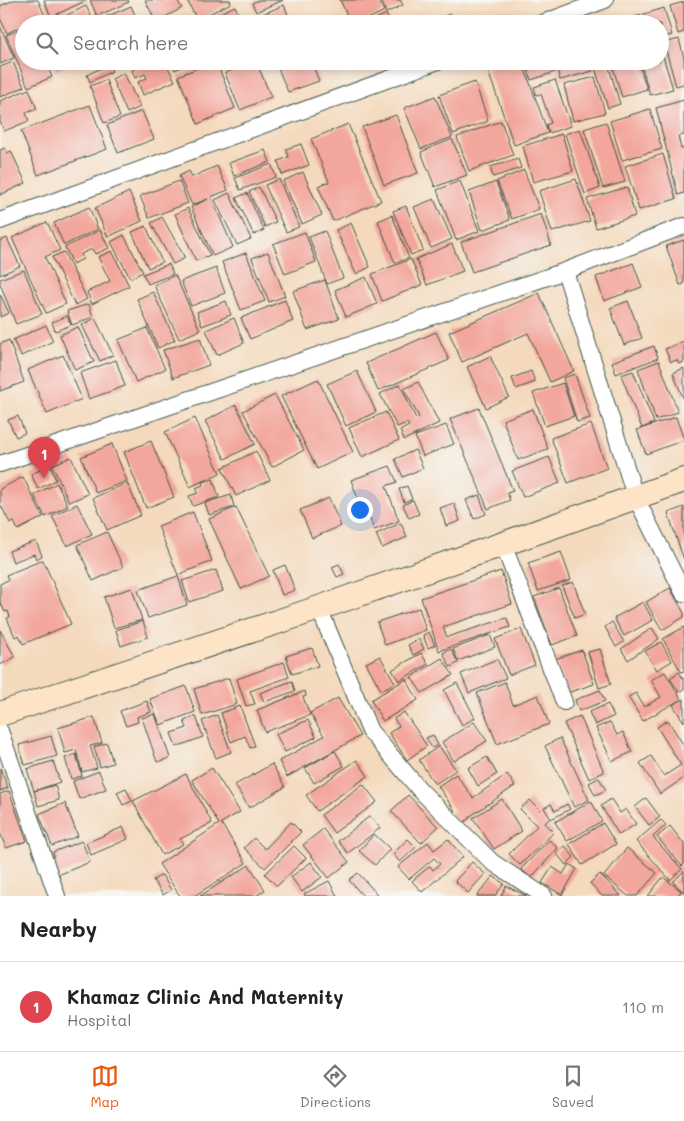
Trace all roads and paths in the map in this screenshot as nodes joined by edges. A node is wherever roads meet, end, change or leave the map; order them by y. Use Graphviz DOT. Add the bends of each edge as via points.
graph roads {
  1 [pos="605,0"];
  2 [pos="564,15"];
  3 [pos="413,70"];
  4 [pos="0,221"];
  5 [pos="684,226"];
  6 [pos="565,271"];
  7 [pos="0,464"];
  8 [pos="684,480"];
  9 [pos="635,496"];
  10 [pos="503,544"];
  11 [pos="684,594"];
  12 [pos="319,608"];
  13 [pos="564,702"];
  14 [pos="0,714"];
  15 [pos="0,731"];
  16 [pos="57,896"];
  17 [pos="544,896"];
  1 -- 2 [label="street"];
  3 -- 4 [label="street"];
  5 -- 6 [label="street"];
  6 -- 7 [label="street"];
  6 -- 9 [label="street"];
  8 -- 9 [label="street"];
  9 -- 10 [label="street"];
  9 -- 11 [label="street"];
  10 -- 12 [label="street"];
  10 -- 13 [label="street"];
  12 -- 14 [label="street"];
  12 -- 17 [label="street" via="370,731 420,790 492,862"];
  15 -- 16 [label="street"];
}
